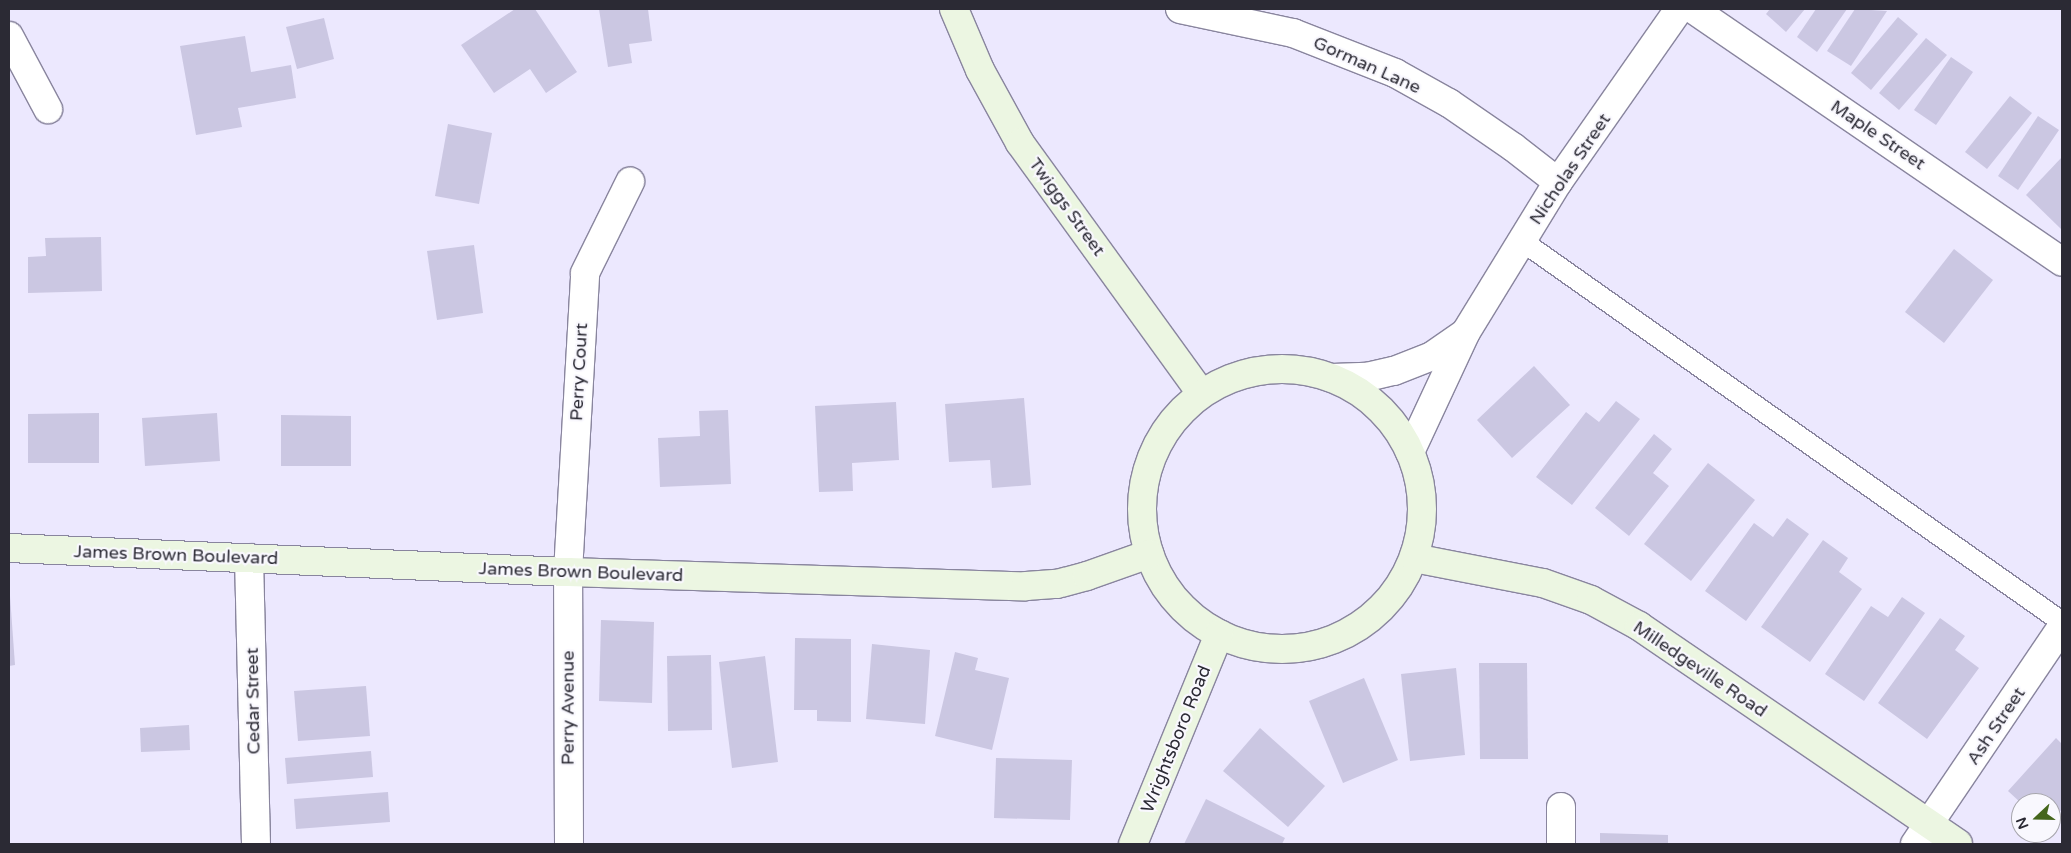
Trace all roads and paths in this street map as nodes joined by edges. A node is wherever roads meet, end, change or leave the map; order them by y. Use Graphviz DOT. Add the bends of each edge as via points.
graph roads {
  1 [pos="954,9"];
  2 [pos="1180,9"];
  3 [pos="1679,9"];
  4 [pos="1693,9"];
  5 [pos="9,36"];
  6 [pos="48,109"];
  7 [pos="630,182"];
  8 [pos="1558,182"];
  9 [pos="1522,241"];
  10 [pos="2062,262"];
  11 [pos="1466,332"];
  12 [pos="1332,378"];
  13 [pos="1201,393"];
  14 [pos="1410,452"];
  15 [pos="9,548"];
  16 [pos="1148,554"];
  17 [pos="249,558"];
  18 [pos="1414,558"];
  19 [pos="568,572"];
  20 [pos="2062,622"];
  21 [pos="2062,627"];
  22 [pos="1219,634"];
  23 [pos="1561,807"];
  24 [pos="1922,834"];
  25 [pos="256,844"];
  26 [pos="569,844"];
  27 [pos="1133,844"];
  28 [pos="1561,844"];
  29 [pos="1958,844"];
  1 -- 13 [label="main road, Twiggs Street" via="980,70 1020,143"];
  2 -- 8 [label="street, Gorman Lane" via="1293,33 1395,73 1457,109"];
  3 -- 8 [label="street, Nicholas Street"];
  4 -- 10 [label="street, Maple Street"];
  5 -- 6 [label="street"];
  7 -- 19 [label="street, Perry Court" via="585,273"];
  8 -- 9 [label="street, Nicholas Street"];
  9 -- 11 [label="street, Nicholas Street"];
  9 -- 20 [label="lane"];
  11 -- 12 [label="street, Nicholas Street" via="1432,356 1394,371 1368,377"];
  11 -- 14 [label="street, Nicholas Street"];
  12 -- 13 [label="main road" via="1288,368 1242,373"];
  12 -- 14 [label="main road" via="1371,402 1391,421"];
  13 -- 16 [label="main road" via="1169,424 1148,465 1141,509"];
  14 -- 18 [label="main road" via="1421,487 1422,523"];
  15 -- 17 [label="main road, James Brown Boulevard"];
  16 -- 19 [label="main road, James Brown Boulevard" via="1079,578 1026,586"];
  16 -- 22 [label="main road" via="1165,586 1188,614"];
  17 -- 19 [label="main road, James Brown Boulevard"];
  17 -- 25 [label="street, Cedar Street"];
  18 -- 22 [label="main road" via="1390,599 1354,630 1311,647 1263,649"];
  18 -- 24 [label="main road, Milledgeville Road" via="1543,583 1592,600 1639,626"];
  19 -- 26 [label="street, Perry Avenue"];
  21 -- 24 [label="street, Ash Street"];
  22 -- 27 [label="main road, Wrightsboro Road"];
  23 -- 28 [label="street"];
  24 -- 29 [label="main road, Milledgeville Road"];
}
